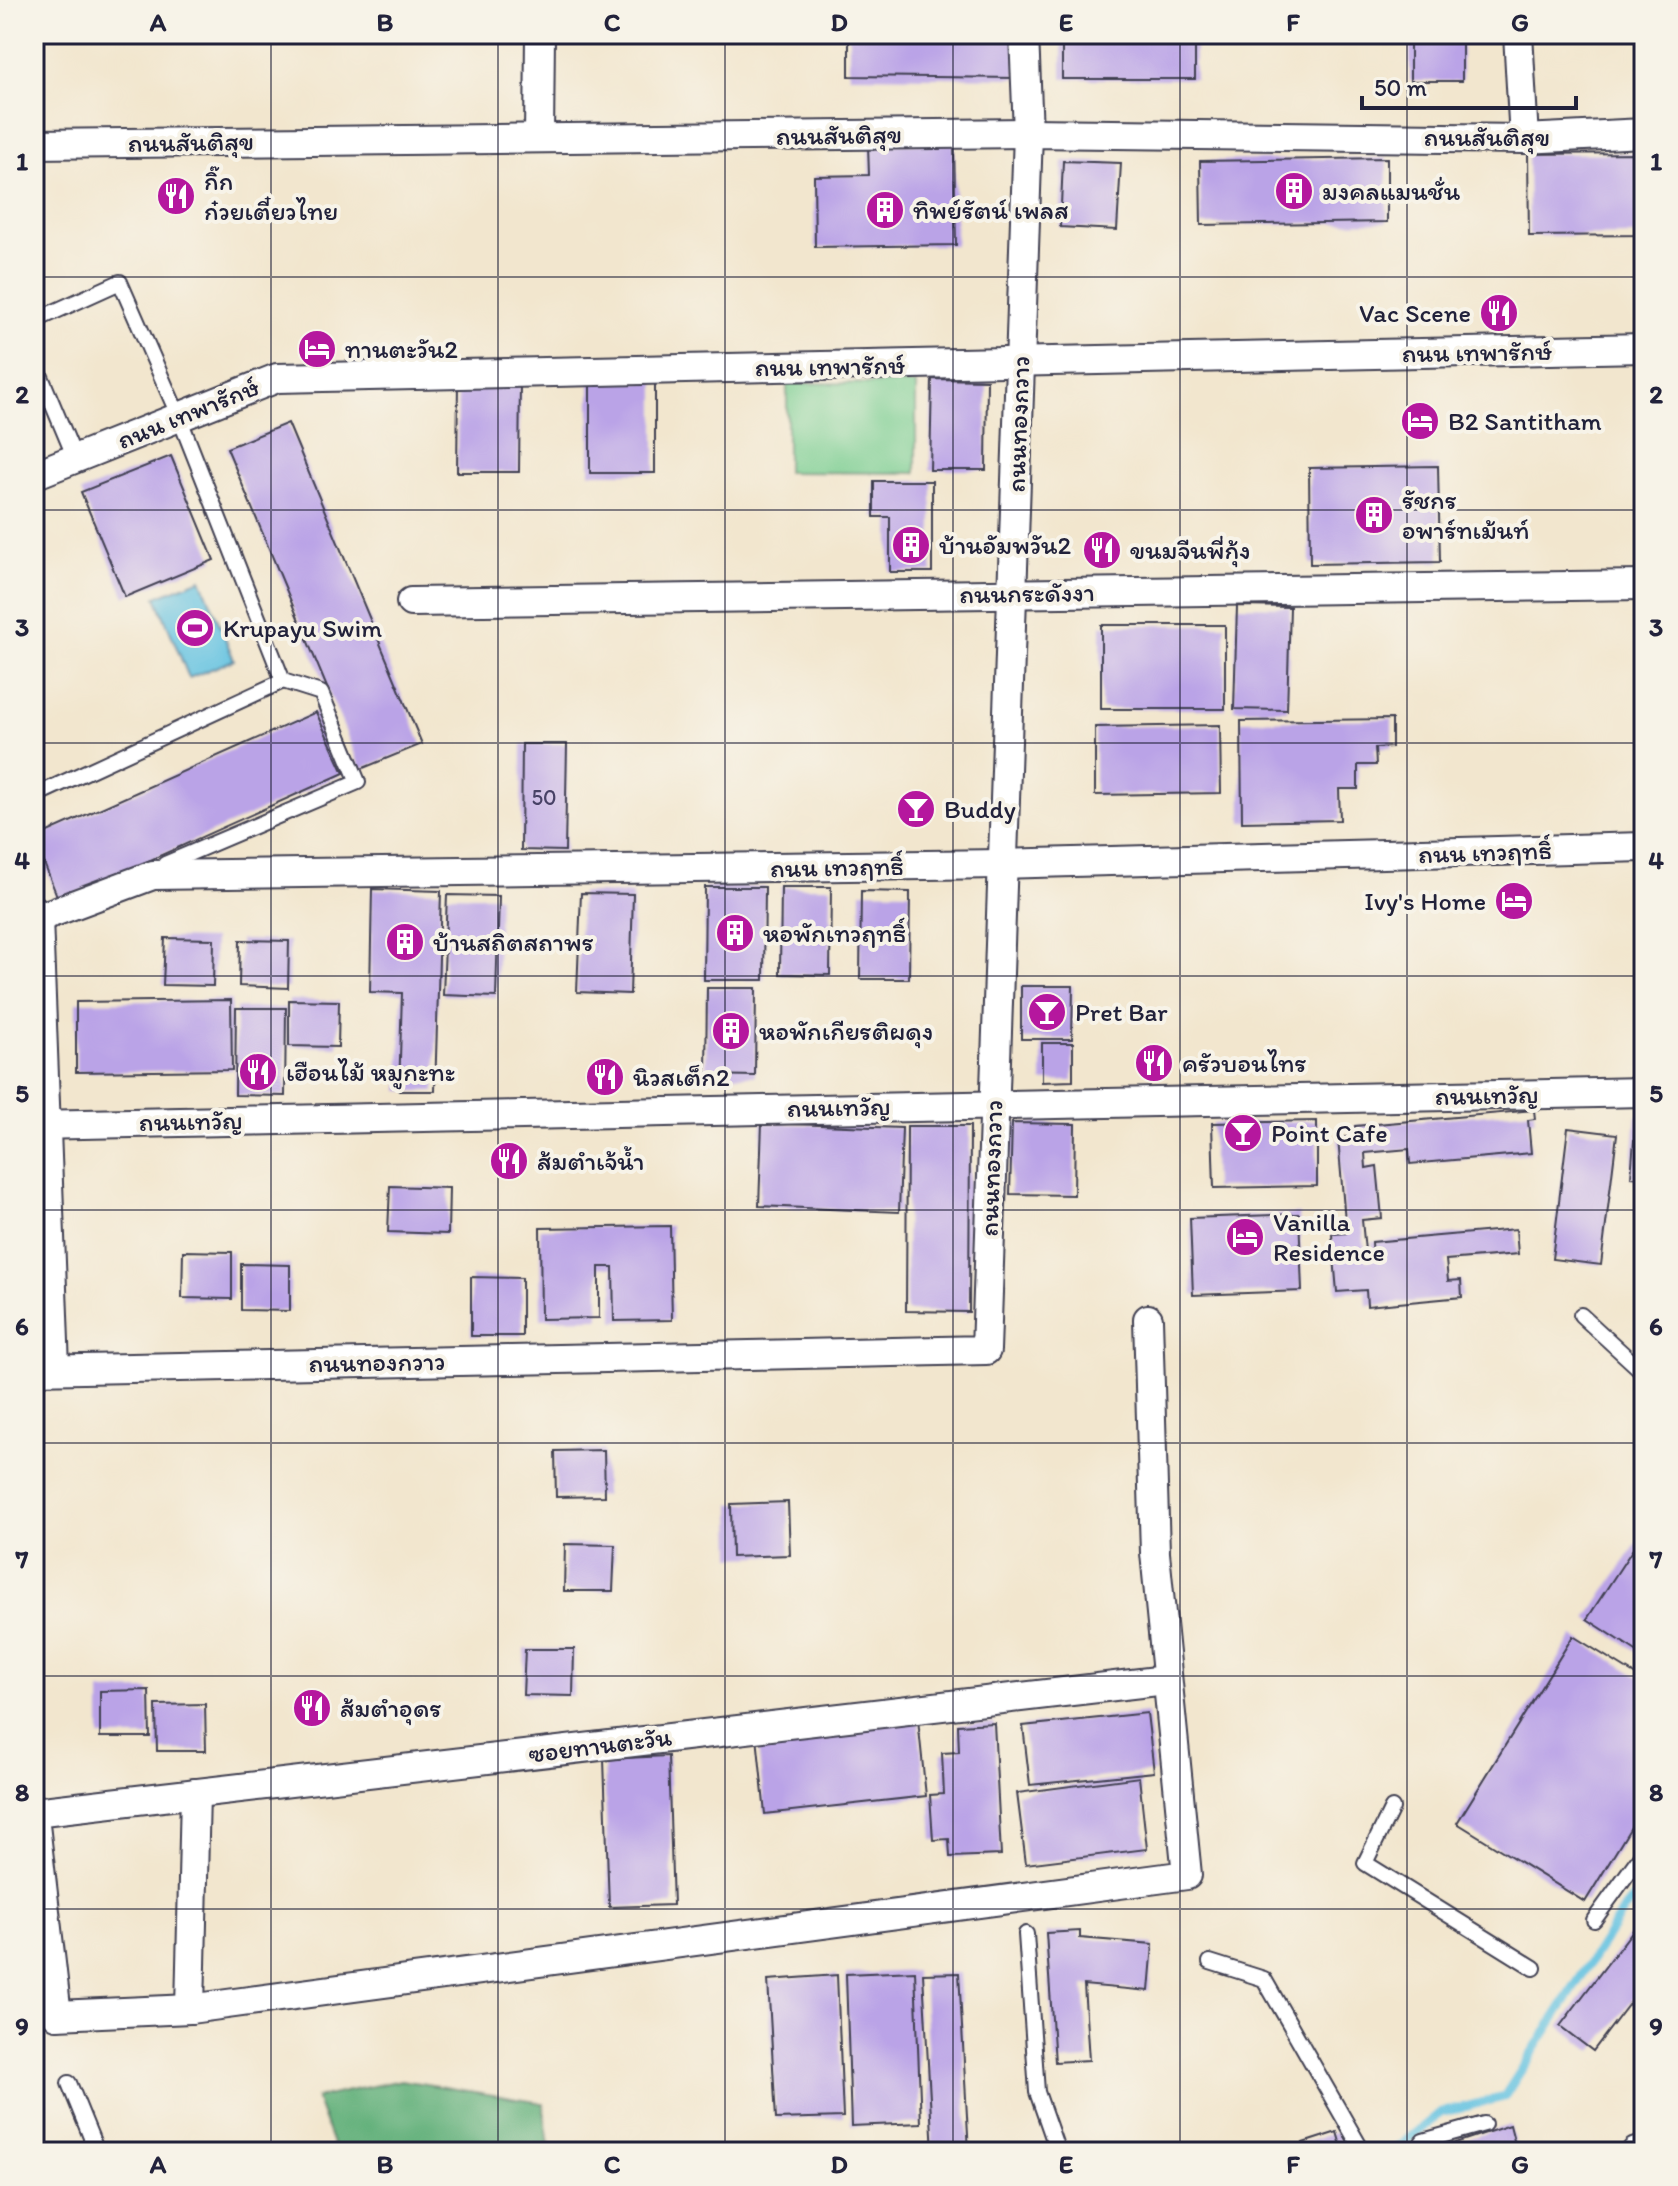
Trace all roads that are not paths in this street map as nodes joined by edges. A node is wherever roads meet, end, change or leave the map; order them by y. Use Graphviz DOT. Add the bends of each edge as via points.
graph roads {
  1 [pos="540,34"];
  2 [pos="1024,34"];
  3 [pos="1518,34"];
  4 [pos="1028,133"];
  5 [pos="1644,133"];
  6 [pos="539,138"];
  7 [pos="1524,139"];
  8 [pos="34,144"];
  9 [pos="34,321"];
  10 [pos="1644,348"];
  11 [pos="34,360"];
  12 [pos="1020,362"];
  13 [pos="179,417"];
  14 [pos="75,458"];
  15 [pos="34,475"];
  16 [pos="1644,585"];
  17 [pos="1012,594"];
  18 [pos="411,602"];
  19 [pos="283,681"];
  20 [pos="34,796"];
  21 [pos="1644,847"];
  22 [pos="165,864"];
  23 [pos="1002,864"];
  24 [pos="36,914"];
  25 [pos="1644,1092"];
  26 [pos="993,1104"];
  27 [pos="40,1125"];
  28 [pos="1581,1315"];
  29 [pos="1148,1319"];
  30 [pos="45,1369"];
  31 [pos="1644,1373"];
  32 [pos="1166,1680"];
  33 [pos="195,1793"];
  34 [pos="1392,1808"];
  35 [pos="34,1814"];
  36 [pos="1644,1851"];
  37 [pos="1594,1920"];
  38 [pos="1026,1934"];
  39 [pos="1210,1962"];
  40 [pos="1534,1968"];
  41 [pos="190,2009"];
  42 [pos="69,2083"];
  43 [pos="1484,2124"];
  44 [pos="1644,2150"];
  45 [pos="97,2152"];
  46 [pos="1058,2152"];
  47 [pos="1363,2152"];
  48 [pos="1416,2152"];
  49 [pos="1636,2152"];
  1 -- 6 [label="street"];
  2 -- 4 [label="street, ถนนทองกวาว"];
  3 -- 7 [label="street"];
  4 -- 6 [label="street, ถนนสันติสุข"];
  4 -- 7 [label="street, ถนนสันติสุข"];
  4 -- 12 [label="street, ถนนทองกวาว"];
  5 -- 7 [label="street, ถนนสันติสุข"];
  6 -- 8 [label="street, ถนนสันติสุข"];
  9 -- 13 [label="lane" via="120,282"];
  10 -- 12 [label="street, ถนน เทพารักษ์"];
  11 -- 14 [label="lane"];
  12 -- 13 [label="street, ถนน เทพารักษ์" via="277,378"];
  12 -- 17 [label="street, ถนนทองกวาว"];
  13 -- 14 [label="street, ถนน เทพารักษ์"];
  13 -- 19 [label="lane"];
  14 -- 15 [label="street, ถนน เทพารักษ์"];
  16 -- 17 [label="street, ถนนกระดังงา"];
  17 -- 18 [label="street, ถนนกระดังงา"];
  17 -- 23 [label="street, ถนนทองกวาว"];
  19 -- 20 [label="lane"];
  19 -- 22 [label="lane" via="321,693 358,782"];
  21 -- 23 [label="street, ถนน เทวฤทธิ์"];
  23 -- 24 [label="street, ถนน เทวฤทธิ์" via="153,875"];
  23 -- 26 [label="street, ถนนทองกวาว"];
  24 -- 27 [label="street"];
  25 -- 26 [label="street, ถนนเทวัญ"];
  26 -- 27 [label="street, ถนนเทวัญ"];
  26 -- 30 [label="street, ถนนทองกวาว" via="986,1350"];
  27 -- 30 [label="street"];
  28 -- 31 [label="lane"];
  29 -- 32 [label="street" via="1155,1553"];
  32 -- 33 [label="street, ซอยทานตะวัน"];
  32 -- 41 [label="street" via="1187,1875"];
  33 -- 35 [label="street, ซอยทานตะวัน"];
  33 -- 41 [label="street"];
  34 -- 40 [label="lane" via="1365,1863"];
  35 -- 41 [label="street" via="57,2015"];
  36 -- 37 [label="lane"];
  38 -- 46 [label="lane" via="1037,2092"];
  39 -- 47 [label="lane" via="1264,1979"];
  42 -- 45 [label="lane"];
  43 -- 48 [label="lane" via="1423,2141"];
  44 -- 49 [label="street"];
}
